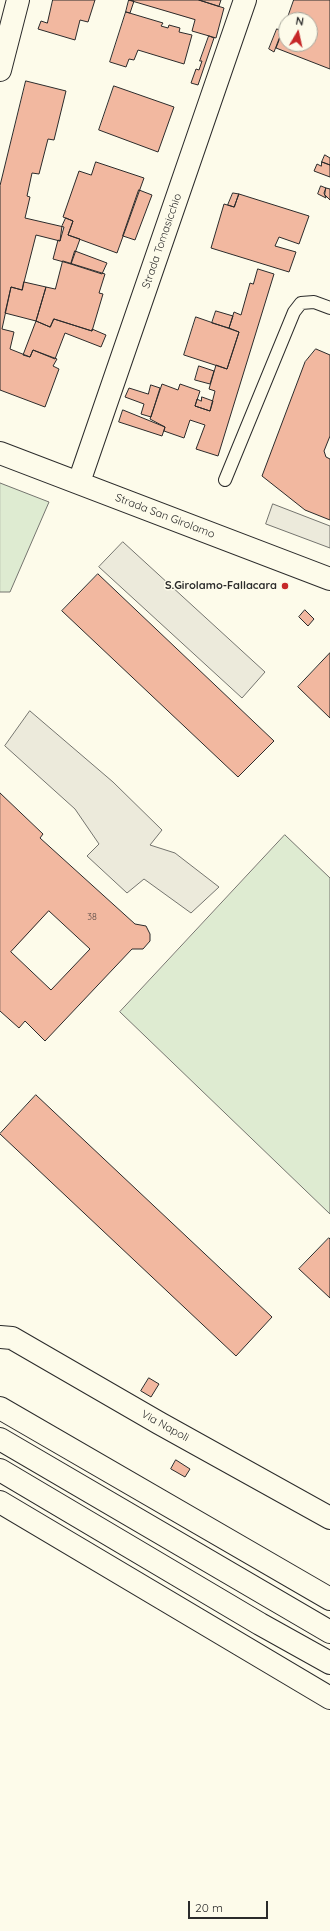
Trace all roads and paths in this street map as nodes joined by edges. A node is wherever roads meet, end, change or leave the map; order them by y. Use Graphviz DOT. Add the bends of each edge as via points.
graph roads {
  1 [pos="18,0"];
  2 [pos="245,0"];
  3 [pos="0,70"];
  4 [pos="330,308"];
  5 [pos="0,453"];
  6 [pos="225,480"];
  7 [pos="79,482"];
  8 [pos="330,579"];
  9 [pos="0,1337"];
  10 [pos="0,1408"];
  11 [pos="0,1439"];
  12 [pos="0,1470"];
  13 [pos="0,1502"];
  14 [pos="330,1518"];
  15 [pos="330,1599"];
  16 [pos="330,1632"];
  17 [pos="330,1664"];
  18 [pos="330,1698"];
  1 -- 3 [label="main road"];
  2 -- 7 [label="main road, Strada Tomasicchio"];
  4 -- 6 [label="lane" via="314,302 301,303 294,312"];
  5 -- 7 [label="main road, Strada San Girolamo"];
  7 -- 8 [label="main road, Strada San Girolamo"];
  9 -- 14 [label="main road, Via Napoli" via="12,1338"];
  10 -- 15 [label="main road"];
  11 -- 16 [label="main road"];
  12 -- 17 [label="main road"];
  13 -- 18 [label="main road"];
}
